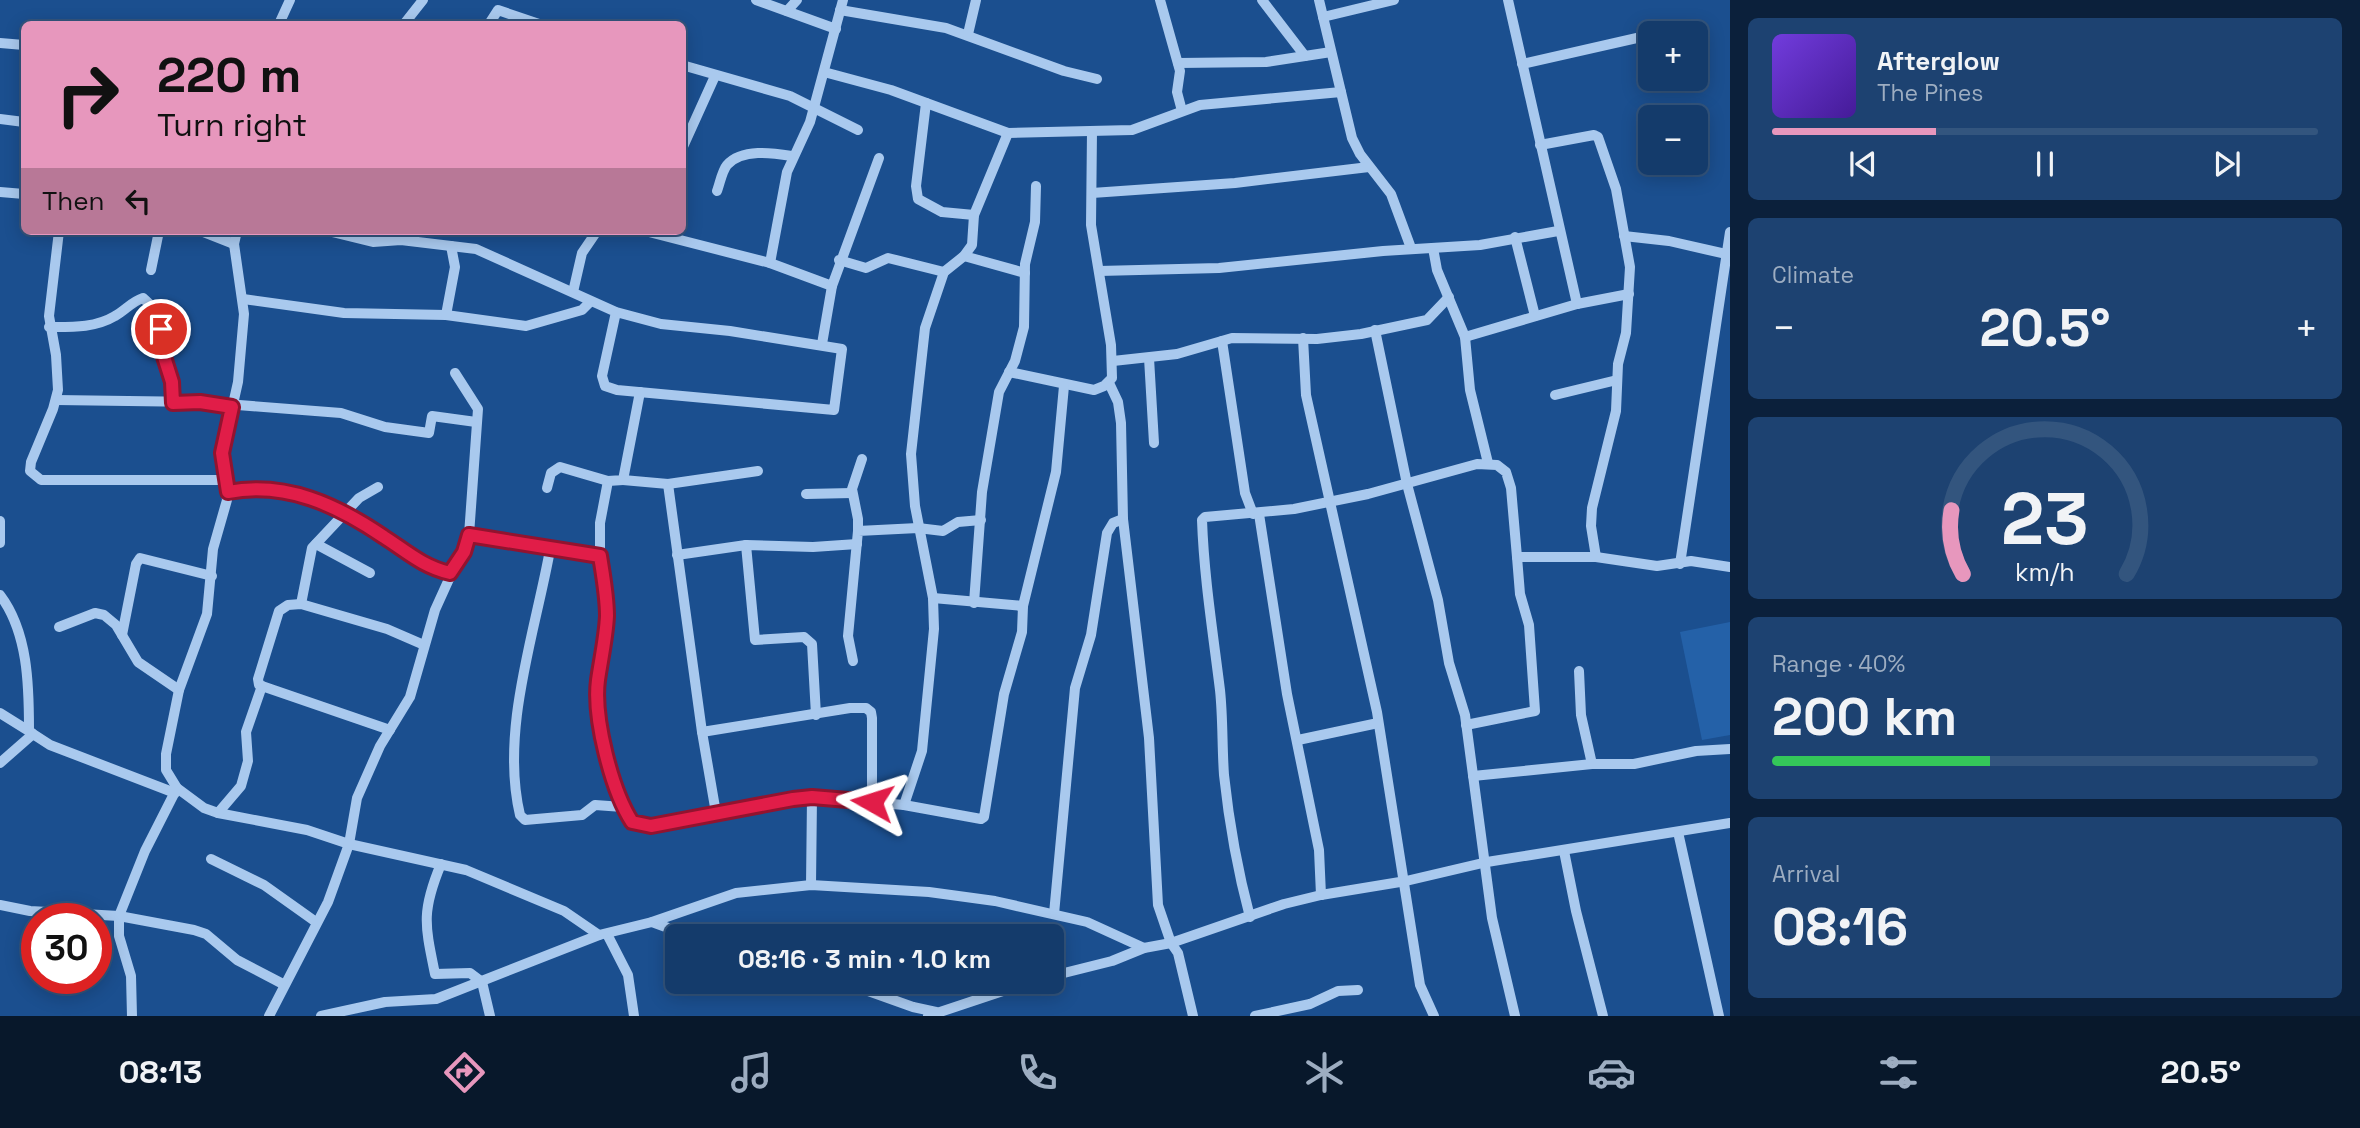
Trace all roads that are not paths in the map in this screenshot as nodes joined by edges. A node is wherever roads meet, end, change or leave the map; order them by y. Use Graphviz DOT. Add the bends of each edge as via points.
graph roads {
  1 [pos="290,0"];
  2 [pos="423,0"];
  3 [pos="756,0"];
  4 [pos="797,0"];
  5 [pos="976,0"];
  6 [pos="1160,0"];
  7 [pos="1262,0"];
  8 [pos="1319,0"];
  9 [pos="1394,0"];
  10 [pos="1508,0"];
  11 [pos="1381,1"];
  12 [pos="841,5"];
  13 [pos="787,11"];
  14 [pos="1323,17"];
  15 [pos="280,21"];
  16 [pos="406,21"];
  17 [pos="491,21"];
  18 [pos="530,21"];
  19 [pos="836,29"];
  20 [pos="968,34"];
  21 [pos="1638,38"];
  22 [pos="0,43"];
  23 [pos="21,45"];
  24 [pos="1331,52"];
  25 [pos="1305,56"];
  26 [pos="1178,63"];
  27 [pos="1522,64"];
  28 [pos="686,66"];
  29 [pos="824,72"];
  30 [pos="715,76"];
  31 [pos="1097,79"];
  32 [pos="1341,92"];
  33 [pos="926,103"];
  34 [pos="815,106"];
  35 [pos="1182,111"];
  36 [pos="0,119"];
  37 [pos="21,122"];
  38 [pos="858,130"];
  39 [pos="1092,131"];
  40 [pos="1008,133"];
  41 [pos="686,141"];
  42 [pos="1540,145"];
  43 [pos="792,156"];
  44 [pos="878,158"];
  45 [pos="1369,166"];
  46 [pos="1036,186"];
  47 [pos="717,191"];
  48 [pos="0,192"];
  49 [pos="1092,193"];
  50 [pos="21,194"];
  51 [pos="974,215"];
  52 [pos="1558,231"];
  53 [pos="1730,232"];
  54 [pos="59,235"];
  55 [pos="158,235"];
  56 [pos="211,235"];
  57 [pos="236,235"];
  58 [pos="594,235"];
  59 [pos="661,235"];
  60 [pos="1624,236"];
  61 [pos="374,237"];
  62 [pos="1515,237"];
  63 [pos="234,244"];
  64 [pos="451,246"];
  65 [pos="1411,248"];
  66 [pos="1433,248"];
  67 [pos="1729,255"];
  68 [pos="964,256"];
  69 [pos="839,260"];
  70 [pos="770,263"];
  71 [pos="151,270"];
  72 [pos="1098,271"];
  73 [pos="944,272"];
  74 [pos="1026,273"];
  75 [pos="832,286"];
  76 [pos="573,292"];
  77 [pos="1629,294"];
  78 [pos="1449,297"];
  79 [pos="243,299"];
  80 [pos="590,302"];
  81 [pos="1577,304"];
  82 [pos="616,312"];
  83 [pos="446,315"];
  84 [pos="1535,316"];
  85 [pos="49,327"];
  86 [pos="1375,330"];
  87 [pos="1465,337"];
  88 [pos="1303,338"];
  89 [pos="1222,341"];
  90 [pos="821,344"];
  91 [pos="1149,358"];
  92 [pos="1113,360"];
  93 [pos="1009,372"];
  94 [pos="455,373"];
  95 [pos="1617,380"];
  96 [pos="1109,383"];
  97 [pos="1064,386"];
  98 [pos="640,392"];
  99 [pos="1555,395"];
  100 [pos="56,400"];
  101 [pos="173,403"];
  102 [pos="232,407"];
  103 [pos="476,422"];
  104 [pos="1154,443"];
  105 [pos="862,458"];
  106 [pos="1488,463"];
  107 [pos="758,471"];
  108 [pos="226,480"];
  109 [pos="623,480"];
  110 [pos="608,481"];
  111 [pos="668,484"];
  112 [pos="1407,484"];
  113 [pos="378,487"];
  114 [pos="547,488"];
  115 [pos="228,492"];
  116 [pos="852,493"];
  117 [pos="806,494"];
  118 [pos="1330,500"];
  119 [pos="346,514"];
  120 [pos="1256,514"];
  121 [pos="1123,519"];
  122 [pos="981,520"];
  123 [pos="0,521"];
  124 [pos="918,528"];
  125 [pos="858,531"];
  126 [pos="469,535"];
  127 [pos="0,543"];
  128 [pos="316,544"];
  129 [pos="856,544"];
  130 [pos="746,545"];
  131 [pos="550,550"];
  132 [pos="677,555"];
  133 [pos="600,556"];
  134 [pos="1517,557"];
  135 [pos="1596,557"];
  136 [pos="1680,564"];
  137 [pos="1730,567"];
  138 [pos="370,573"];
  139 [pos="450,573"];
  140 [pos="212,576"];
  141 [pos="0,595"];
  142 [pos="933,598"];
  143 [pos="974,603"];
  144 [pos="301,604"];
  145 [pos="1023,606"];
  146 [pos="59,627"];
  147 [pos="122,635"];
  148 [pos="424,645"];
  149 [pos="853,661"];
  150 [pos="1579,671"];
  151 [pos="262,686"];
  152 [pos="179,690"];
  153 [pos="0,713"];
  154 [pos="816,715"];
  155 [pos="1378,723"];
  156 [pos="1466,725"];
  157 [pos="390,730"];
  158 [pos="31,732"];
  159 [pos="702,732"];
  160 [pos="1298,740"];
  161 [pos="1730,749"];
  162 [pos="0,763"];
  163 [pos="1592,765"];
  164 [pos="1474,776"];
  165 [pos="176,790"];
  166 [pos="812,797"];
  167 [pos="872,802"];
  168 [pos="904,805"];
  169 [pos="623,807"];
  170 [pos="218,813"];
  171 [pos="716,813"];
  172 [pos="1730,822"];
  173 [pos="1678,832"];
  174 [pos="349,844"];
  175 [pos="1564,851"];
  176 [pos="211,859"];
  177 [pos="1487,862"];
  178 [pos="441,864"];
  179 [pos="1406,881"];
  180 [pos="811,885"];
  181 [pos="1321,895"];
  182 [pos="0,905"];
  183 [pos="1054,914"];
  184 [pos="119,916"];
  185 [pos="1251,917"];
  186 [pos="316,922"];
  187 [pos="652,922"];
  188 [pos="665,927"];
  189 [pos="603,934"];
  190 [pos="1171,943"];
  191 [pos="1144,948"];
  192 [pos="1064,973"];
  193 [pos="482,982"];
  194 [pos="283,984"];
  195 [pos="1358,990"];
  196 [pos="877,994"];
  197 [pos="994,994"];
  198 [pos="933,1014"];
  199 [pos="132,1016"];
  200 [pos="269,1016"];
  201 [pos="321,1016"];
  202 [pos="489,1016"];
  203 [pos="634,1016"];
  204 [pos="1193,1016"];
  205 [pos="1255,1016"];
  206 [pos="1434,1016"];
  207 [pos="1515,1016"];
  208 [pos="1603,1016"];
  209 [pos="1719,1016"];
  1 -- 15 [label="street"];
  2 -- 16 [label="street"];
  3 -- 13 [label="street"];
  4 -- 13 [label="street"];
  5 -- 20 [label="street"];
  6 -- 26 [label="street"];
  7 -- 25 [label="street"];
  8 -- 14 [label="street"];
  9 -- 11 [label="street"];
  10 -- 27 [label="street"];
  11 -- 14 [label="street"];
  12 -- 19 [label="street"];
  12 -- 20 [label="street"];
  13 -- 19 [label="street"];
  14 -- 24 [label="street"];
  17 -- 18 [label="street" via="498,10"];
  19 -- 29 [label="street"];
  20 -- 31 [label="street"];
  21 -- 27 [label="street"];
  22 -- 23 [label="street"];
  24 -- 25 [label="street"];
  24 -- 32 [label="street"];
  25 -- 26 [label="street" via="1266,62"];
  26 -- 35 [label="street"];
  27 -- 42 [label="street"];
  28 -- 30 [label="street"];
  29 -- 33 [label="street"];
  29 -- 34 [label="street"];
  30 -- 34 [label="street"];
  30 -- 41 [label="street"];
  32 -- 35 [label="street" via="1224,101"];
  32 -- 45 [label="street" via="1352,138"];
  33 -- 40 [label="street"];
  33 -- 51 [label="street" via="918,199 942,212"];
  34 -- 38 [label="street"];
  34 -- 43 [label="street"];
  35 -- 39 [label="street" via="1132,130"];
  36 -- 37 [label="street"];
  39 -- 40 [label="street"];
  39 -- 49 [label="street"];
  40 -- 51 [label="street"];
  42 -- 52 [label="street"];
  42 -- 60 [label="street" via="1598,137 1616,189"];
  43 -- 47 [label="street" via="752,153 737,158 727,165"];
  43 -- 70 [label="street"];
  44 -- 69 [label="street"];
  45 -- 49 [label="street" via="1236,183"];
  45 -- 65 [label="street" via="1391,194"];
  46 -- 74 [label="street" via="1037,211"];
  48 -- 50 [label="street"];
  49 -- 72 [label="street"];
  51 -- 68 [label="street" via="972,244"];
  52 -- 62 [label="street"];
  52 -- 81 [label="street"];
  53 -- 67 [label="street"];
  54 -- 85 [label="street"];
  55 -- 71 [label="street"];
  56 -- 63 [label="street"];
  57 -- 63 [label="street"];
  58 -- 76 [label="street" via="582,253"];
  59 -- 70 [label="street"];
  60 -- 67 [label="street"];
  60 -- 77 [label="street"];
  61 -- 64 [label="street"];
  62 -- 66 [label="street"];
  62 -- 84 [label="street"];
  63 -- 79 [label="street"];
  64 -- 76 [label="street" via="502,258"];
  64 -- 83 [label="street" via="455,267"];
  65 -- 66 [label="street"];
  65 -- 72 [label="street" via="1219,268"];
  66 -- 78 [label="street"];
  67 -- 136 [label="street"];
  68 -- 73 [label="street"];
  68 -- 74 [label="street"];
  69 -- 73 [label="street" via="866,268 888,258"];
  69 -- 75 [label="street"];
  70 -- 75 [label="street"];
  72 -- 92 [label="street"];
  73 -- 124 [label="street" via="925,328 911,454"];
  74 -- 93 [label="street" via="1024,327"];
  75 -- 90 [label="street"];
  76 -- 80 [label="street"];
  77 -- 81 [label="street"];
  77 -- 95 [label="street"];
  78 -- 86 [label="street" via="1427,320"];
  78 -- 87 [label="street"];
  79 -- 83 [label="street" via="344,313"];
  79 -- 102 [label="street" via="242,350"];
  80 -- 82 [label="street"];
  80 -- 83 [label="street" via="582,310 532,326"];
  81 -- 84 [label="street"];
  82 -- 90 [label="street" via="661,324"];
  82 -- 98 [label="street" via="603,381 617,390"];
  84 -- 87 [label="street"];
  85 -- 100 [label="street" via="56,355"];
  85 -- 101 [label="street" via="101,322 144,298 159,313 159,341 172,382"];
  86 -- 88 [label="street"];
  86 -- 112 [label="street"];
  87 -- 106 [label="street" via="1470,390"];
  88 -- 89 [label="street"];
  88 -- 118 [label="street" via="1306,395"];
  89 -- 91 [label="street"];
  89 -- 120 [label="street" via="1245,493"];
  90 -- 98 [label="street" via="843,353 832,411"];
  91 -- 92 [label="street"];
  91 -- 104 [label="street"];
  92 -- 96 [label="street"];
  93 -- 97 [label="street"];
  93 -- 122 [label="street" via="999,392"];
  94 -- 103 [label="street" via="478,408"];
  95 -- 99 [label="street"];
  95 -- 135 [label="street" via="1614,422 1592,508"];
  96 -- 97 [label="street" via="1094,390"];
  96 -- 121 [label="street" via="1121,423"];
  97 -- 145 [label="street" via="1056,472"];
  98 -- 109 [label="street"];
  100 -- 101 [label="street"];
  100 -- 108 [label="street" via="31,462 30,471 38,478"];
  101 -- 102 [label="street"];
  102 -- 103 [label="street" via="341,413 385,427 429,433 432,416"];
  102 -- 108 [label="street" via="222,453"];
  103 -- 126 [label="street"];
  105 -- 116 [label="street"];
  106 -- 112 [label="street" via="1447,470"];
  106 -- 134 [label="street" via="1506,472"];
  107 -- 111 [label="street"];
  108 -- 115 [label="street"];
  109 -- 110 [label="street"];
  109 -- 111 [label="street"];
  110 -- 114 [label="street" via="560,467 551,473"];
  110 -- 133 [label="street" via="600,523"];
  111 -- 132 [label="street"];
  112 -- 118 [label="street"];
  112 -- 156 [label="street"];
  113 -- 119 [label="street" via="359,498"];
  115 -- 119 [label="street" via="294,493"];
  115 -- 140 [label="street" via="213,549"];
  116 -- 117 [label="street"];
  116 -- 125 [label="street"];
  118 -- 120 [label="street"];
  118 -- 155 [label="street"];
  119 -- 128 [label="street"];
  119 -- 139 [label="street" via="417,560"];
  120 -- 160 [label="street"];
  120 -- 185 [label="street" via="1202,520 1224,776 1240,880"];
  121 -- 183 [label="street" via="1113,523 1108,533 1091,635 1075,688"];
  121 -- 190 [label="street" via="1149,738 1158,905"];
  122 -- 124 [label="street" via="958,522 943,531"];
  122 -- 143 [label="street"];
  123 -- 127 [label="street"];
  124 -- 125 [label="street"];
  124 -- 142 [label="street"];
  125 -- 129 [label="street"];
  126 -- 131 [label="street"];
  126 -- 139 [label="street"];
  128 -- 138 [label="street"];
  128 -- 144 [label="street" via="310,552"];
  129 -- 130 [label="street"];
  129 -- 149 [label="street" via="848,636"];
  130 -- 132 [label="street"];
  130 -- 154 [label="street" via="755,640 808,639"];
  131 -- 133 [label="street"];
  131 -- 169 [label="street" via="520,696 513,768 520,815 525,820 582,815 595,805"];
  132 -- 159 [label="street"];
  133 -- 169 [label="street" via="607,613 598,705"];
  134 -- 135 [label="street"];
  134 -- 156 [label="street" via="1529,625 1535,711"];
  135 -- 136 [label="street" via="1657,566"];
  136 -- 137 [label="street" via="1691,561"];
  139 -- 148 [label="street"];
  140 -- 147 [label="street" via="140,558"];
  140 -- 152 [label="street" via="207,614"];
  141 -- 158 [label="street" via="13,613 26,665"];
  142 -- 143 [label="street"];
  142 -- 168 [label="street" via="933,657 922,751"];
  143 -- 145 [label="street"];
  144 -- 148 [label="street"];
  144 -- 151 [label="street" via="279,611 258,679"];
  145 -- 168 [label="street" via="1022,632 1004,694 984,817"];
  146 -- 147 [label="street" via="99,613 110,618"];
  147 -- 152 [label="street" via="138,663"];
  148 -- 157 [label="street" via="410,697"];
  150 -- 163 [label="street" via="1581,715"];
  151 -- 157 [label="street"];
  151 -- 170 [label="street" via="246,732 248,761 241,786"];
  152 -- 165 [label="street" via="165,762"];
  153 -- 158 [label="street"];
  154 -- 159 [label="street"];
  154 -- 167 [label="street" via="849,708 871,712"];
  155 -- 160 [label="street"];
  155 -- 179 [label="street"];
  156 -- 164 [label="street"];
  157 -- 174 [label="street" via="357,798"];
  158 -- 162 [label="street"];
  158 -- 165 [label="street" via="50,745"];
  159 -- 171 [label="street"];
  160 -- 181 [label="street" via="1319,850"];
  161 -- 163 [label="street" via="1634,764"];
  163 -- 164 [label="street"];
  164 -- 177 [label="street"];
  165 -- 170 [label="street"];
  165 -- 184 [label="street"];
  166 -- 167 [label="street"];
  166 -- 171 [label="street"];
  166 -- 180 [label="street"];
  167 -- 168 [label="street"];
  169 -- 171 [label="street" via="632,822 651,826"];
  170 -- 174 [label="street" via="307,830"];
  172 -- 173 [label="street"];
  173 -- 175 [label="street"];
  173 -- 209 [label="street"];
  174 -- 178 [label="street"];
  174 -- 186 [label="street"];
  175 -- 177 [label="street"];
  175 -- 208 [label="street"];
  176 -- 186 [label="street" via="264,885"];
  177 -- 179 [label="street"];
  177 -- 207 [label="street" via="1492,918"];
  178 -- 189 [label="street" via="564,911"];
  178 -- 193 [label="street" via="425,916 435,974 470,973"];
  179 -- 181 [label="street"];
  179 -- 206 [label="street" via="1420,985"];
  180 -- 183 [label="street" via="929,892"];
  180 -- 187 [label="street" via="736,894"];
  181 -- 185 [label="street"];
  182 -- 184 [label="street"];
  183 -- 191 [label="street" via="1087,922"];
  184 -- 194 [label="street" via="206,934 237,960"];
  184 -- 199 [label="street" via="119,936 131,976"];
  185 -- 190 [label="street"];
  186 -- 194 [label="street"];
  187 -- 188 [label="street"];
  187 -- 189 [label="street"];
  189 -- 193 [label="street"];
  189 -- 203 [label="street" via="628,975"];
  190 -- 191 [label="street"];
  190 -- 204 [label="street" via="1181,964"];
  191 -- 192 [label="street"];
  193 -- 201 [label="street" via="436,999 385,1002"];
  193 -- 202 [label="street"];
  194 -- 200 [label="street"];
  195 -- 205 [label="street" via="1338,991 1310,1004"];
  196 -- 198 [label="street"];
  197 -- 198 [label="street"];
}
